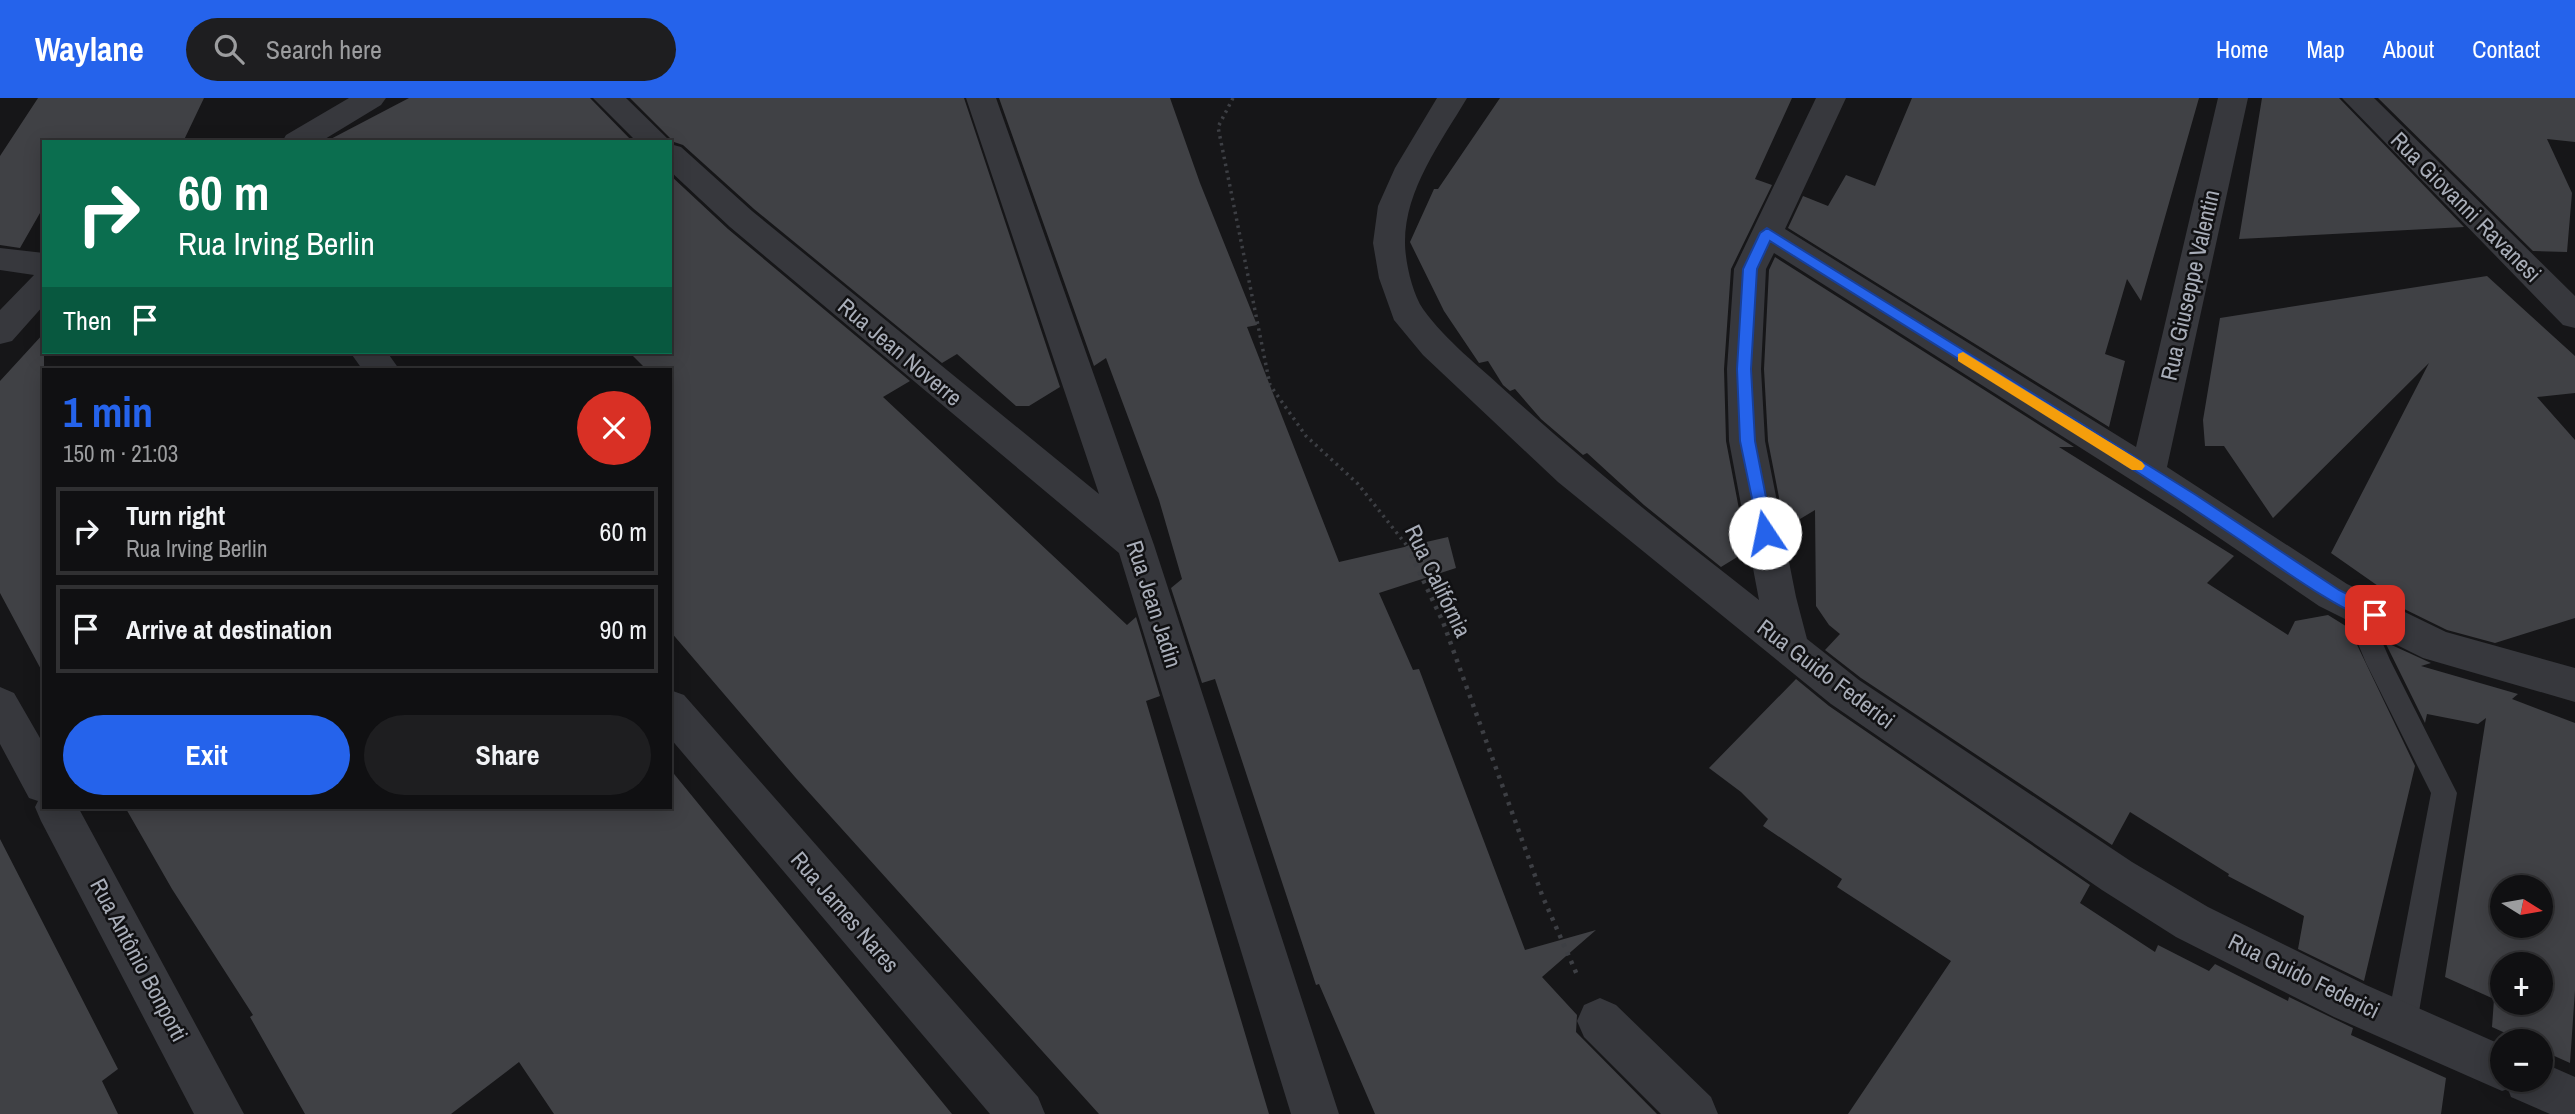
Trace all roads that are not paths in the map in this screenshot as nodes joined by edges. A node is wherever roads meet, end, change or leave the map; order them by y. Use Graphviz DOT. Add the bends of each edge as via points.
graph roads {
  1 [pos="326,98"];
  2 [pos="371,98"];
  3 [pos="608,98"];
  4 [pos="981,98"];
  5 [pos="1452,98"];
  6 [pos="1830,98"];
  7 [pos="2232,98"];
  8 [pos="2357,98"];
  9 [pos="305,136"];
  10 [pos="654,140"];
  11 [pos="672,156"];
  12 [pos="1767,233"];
  13 [pos="0,259"];
  14 [pos="42,265"];
  15 [pos="42,286"];
  16 [pos="2575,316"];
  17 [pos="0,332"];
  18 [pos="369,354"];
  19 [pos="381,368"];
  20 [pos="2148,473"];
  21 [pos="1135,545"];
  22 [pos="2354,605"];
  23 [pos="1790,648"];
  24 [pos="2575,685"];
  25 [pos="0,705"];
  26 [pos="672,710"];
  27 [pos="42,781"];
  28 [pos="57,809"];
  29 [pos="1600,1021"];
  30 [pos="2402,1023"];
  31 [pos="2490,1063"];
  32 [pos="2553,1091"];
  33 [pos="2575,1101"];
  34 [pos="220,1114"];
  35 [pos="1021,1114"];
  36 [pos="1315,1114"];
  37 [pos="1694,1114"];
  1 -- 9 [label="street"];
  2 -- 9 [label="street"];
  3 -- 10 [label="street"];
  4 -- 21 [label="street, Rua Jean Jadin"];
  5 -- 23 [label="street, Rua Guido Federici" via="1410,168 1394,206 1389,243 1406,311 1436,346 1571,472"];
  6 -- 12 [label="street"];
  7 -- 20 [label="street, Rua Giuseppe Valentin"];
  8 -- 16 [label="street, Rua Giovanni Ravanesi"];
  11 -- 21 [label="street, Rua Jean Noverre" via="741,219"];
  12 -- 20 [label="street"];
  12 -- 23 [label="street" via="1750,269 1744,369 1747,441"];
  13 -- 14 [label="street"];
  15 -- 17 [label="street"];
  18 -- 19 [label="street"];
  20 -- 22 [label="street"];
  21 -- 36 [label="street, Rua Jean Jadin"];
  22 -- 24 [label="street" via="2437,646"];
  22 -- 30 [label="lane" via="2444,793"];
  23 -- 30 [label="street, Rua Guido Federici" via="1845,692 2192,922"];
  25 -- 27 [label="street"];
  26 -- 35 [label="street, Rua James Nares"];
  28 -- 34 [label="street, Rua Antônio Bonporti"];
  29 -- 37 [label="street"];
  30 -- 31 [label="street, Rua Guido Federici"];
  32 -- 33 [label="street"];
}
